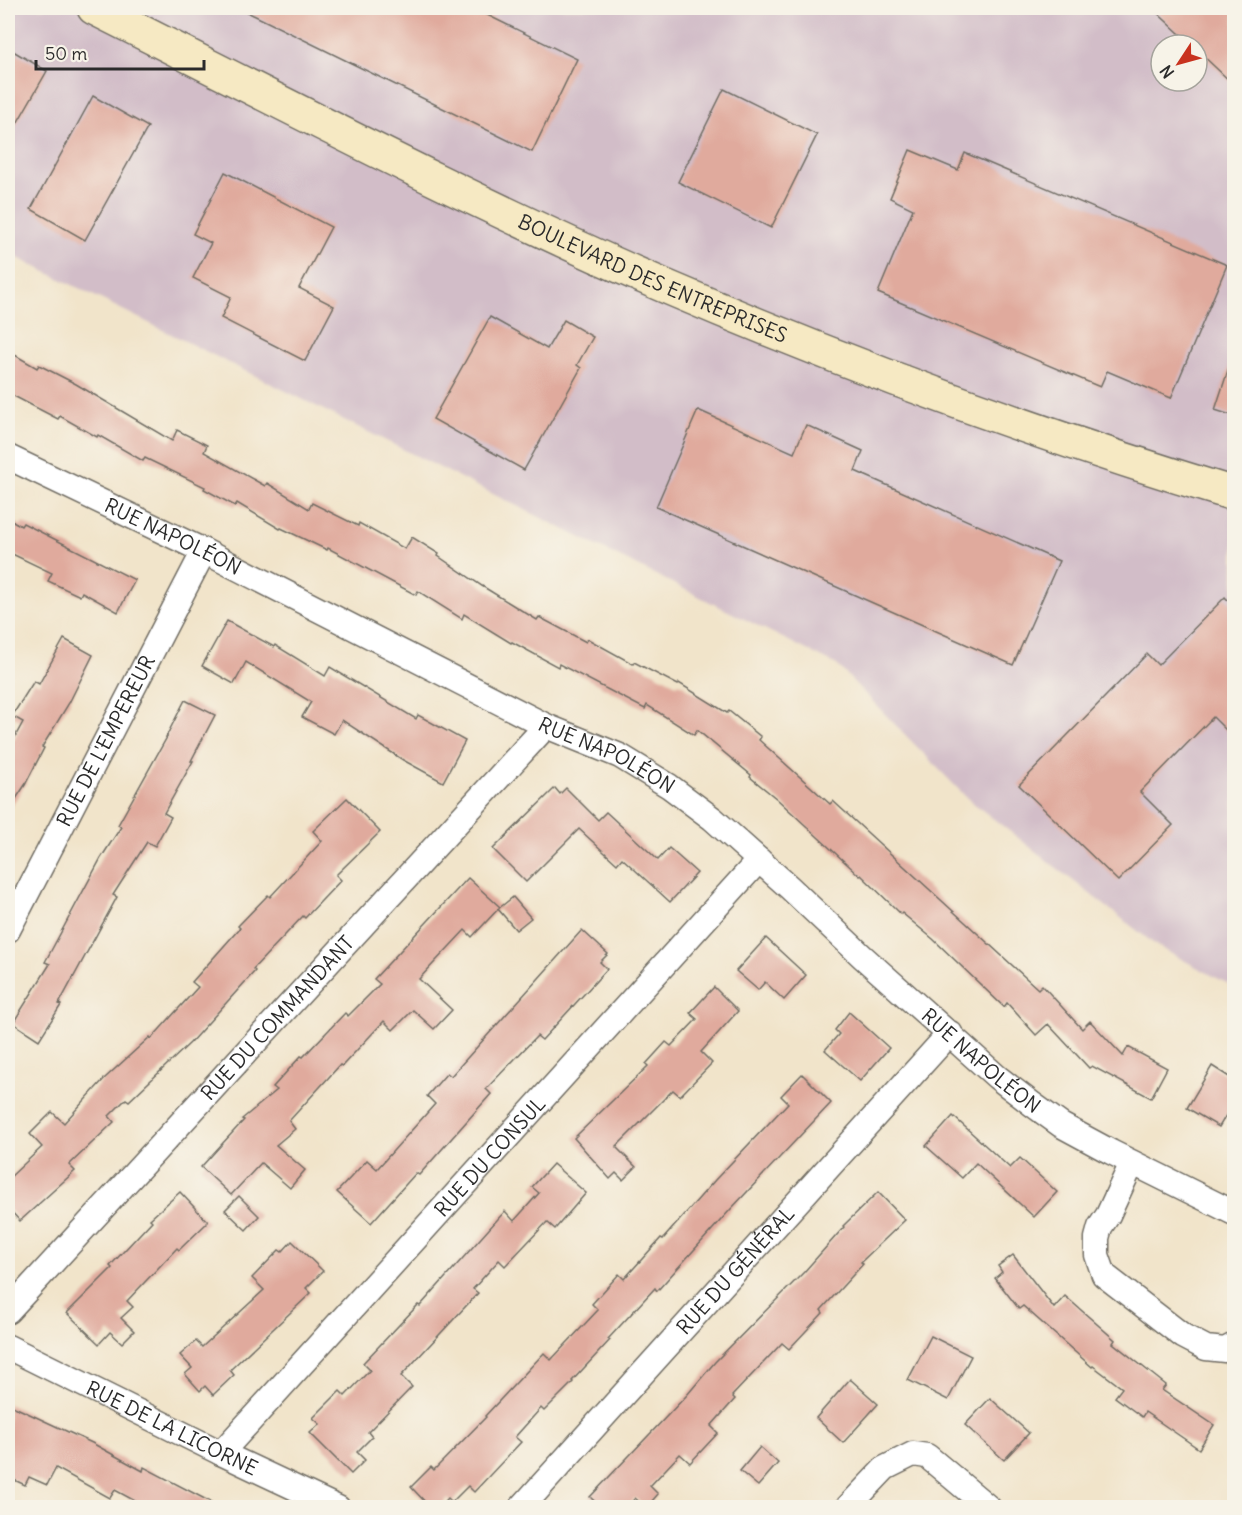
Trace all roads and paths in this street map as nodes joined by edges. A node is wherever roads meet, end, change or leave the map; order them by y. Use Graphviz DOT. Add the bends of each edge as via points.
graph roads {
  1 [pos="94,8"];
  2 [pos="8,457"];
  3 [pos="1234,494"];
  4 [pos="204,551"];
  5 [pos="546,726"];
  6 [pos="759,860"];
  7 [pos="8,930"];
  8 [pos="950,1033"];
  9 [pos="1132,1163"];
  10 [pos="1234,1213"];
  11 [pos="8,1311"];
  12 [pos="1234,1345"];
  13 [pos="8,1347"];
  14 [pos="221,1453"];
  15 [pos="338,1508"];
  16 [pos="521,1508"];
  17 [pos="847,1508"];
  18 [pos="989,1508"];
  1 -- 3 [label="street, BOULEVARD DES ENTREPRISES" via="396,159 657,283 964,405"];
  2 -- 4 [label="street, RUE NAPOLÉON"];
  4 -- 5 [label="street, RUE NAPOLÉON"];
  4 -- 7 [label="street, RUE DE L'EMPEREUR"];
  5 -- 6 [label="street, RUE NAPOLÉON" via="620,756 669,786"];
  5 -- 11 [label="street, RUE DU COMMANDANT"];
  6 -- 8 [label="street, RUE NAPOLÉON"];
  6 -- 14 [label="street, RUE DU CONSUL"];
  8 -- 9 [label="street, RUE NAPOLÉON" via="998,1077 1061,1125"];
  8 -- 16 [label="street, RUE DU GÉNÉRAL"];
  9 -- 10 [label="street, RUE NAPOLÉON"];
  9 -- 12 [label="street" via="1097,1238 1097,1255 1104,1275 1184,1336 1206,1348 1225,1350"];
  13 -- 14 [label="street, RUE DE LA LICORNE"];
  14 -- 15 [label="street, RUE DE LA LICORNE"];
  17 -- 18 [label="street" via="885,1468 913,1454 927,1456"];
}
